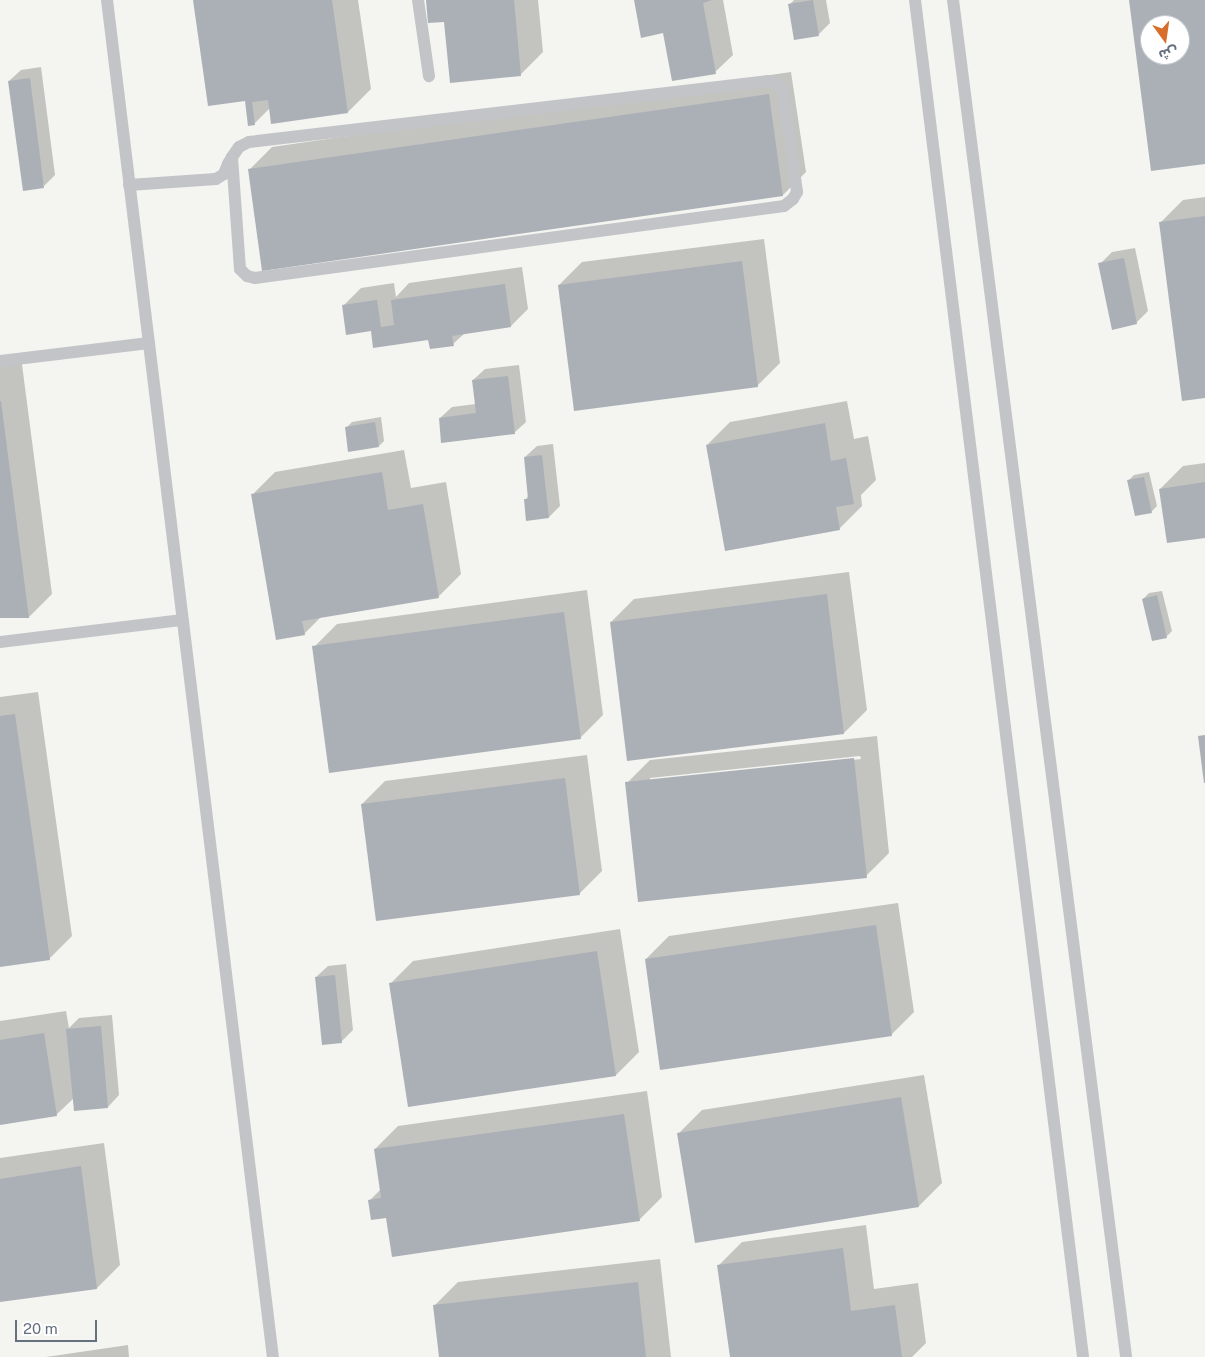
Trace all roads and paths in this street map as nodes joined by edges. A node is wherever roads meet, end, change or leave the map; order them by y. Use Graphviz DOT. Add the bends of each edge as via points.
graph roads {
  1 [pos="107,0"];
  2 [pos="418,0"];
  3 [pos="915,0"];
  4 [pos="953,0"];
  5 [pos="429,76"];
  6 [pos="232,157"];
  7 [pos="129,185"];
  8 [pos="149,343"];
  9 [pos="0,361"];
  10 [pos="183,620"];
  11 [pos="0,642"];
  12 [pos="273,1357"];
  13 [pos="1083,1357"];
  14 [pos="1126,1357"];
  1 -- 7 [label="lane"];
  2 -- 5 [label="lane"];
  3 -- 13 [label="lane"];
  4 -- 14 [label="lane"];
  6 -- 6 [label="lane" via="240,146 249,142 768,81 783,90 797,192 793,200 784,206 255,278 240,269"];
  6 -- 7 [label="lane" via="224,174 216,179"];
  7 -- 8 [label="lane"];
  8 -- 9 [label="lane"];
  8 -- 10 [label="lane"];
  10 -- 11 [label="lane"];
  10 -- 12 [label="lane"];
}
